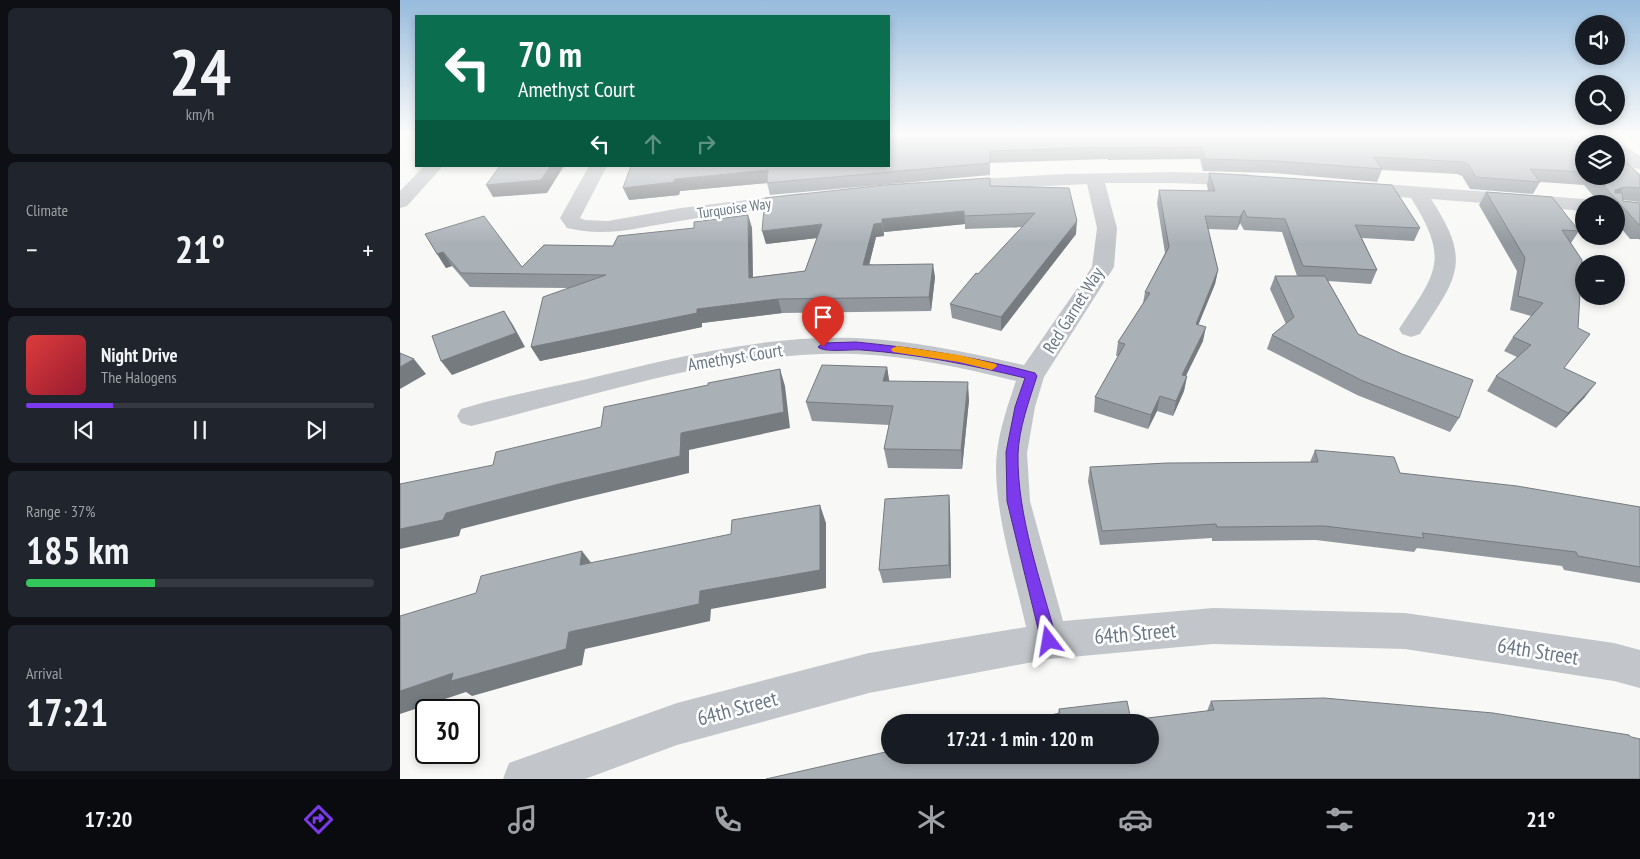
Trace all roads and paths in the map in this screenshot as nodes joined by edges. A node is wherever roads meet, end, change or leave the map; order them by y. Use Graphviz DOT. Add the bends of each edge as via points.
graph roads {
  1 [pos="429,171"];
  2 [pos="595,171"];
  3 [pos="1095,180"];
  4 [pos="1264,181"];
  5 [pos="934,186"];
  6 [pos="1340,186"];
  7 [pos="1417,192"];
  8 [pos="819,197"];
  9 [pos="400,202"];
  10 [pos="1575,204"];
  11 [pos="1411,330"];
  12 [pos="1031,376"];
  13 [pos="472,416"];
  14 [pos="1049,641"];
  15 [pos="1640,668"];
  16 [pos="525,779"];
  1 -- 9 [label="street"];
  2 -- 8 [label="street, Turquoise Way" via="570,218 574,224 588,229"];
  3 -- 4 [label="street" via="1216,178"];
  3 -- 5 [label="street"];
  3 -- 12 [label="street, Red Garnet Way" via="1107,228 1103,267"];
  6 -- 7 [label="street"];
  7 -- 10 [label="street"];
  7 -- 11 [label="street" via="1445,238 1448,257 1441,283"];
  12 -- 13 [label="street, Amethyst Court" via="907,350 807,347 690,362"];
  12 -- 14 [label="street, Red Garnet Way" via="1012,452 1014,501"];
  14 -- 15 [label="street, 64th Street" via="1213,626 1405,631"];
  14 -- 16 [label="street, 64th Street" via="850,678 677,724"];
}
